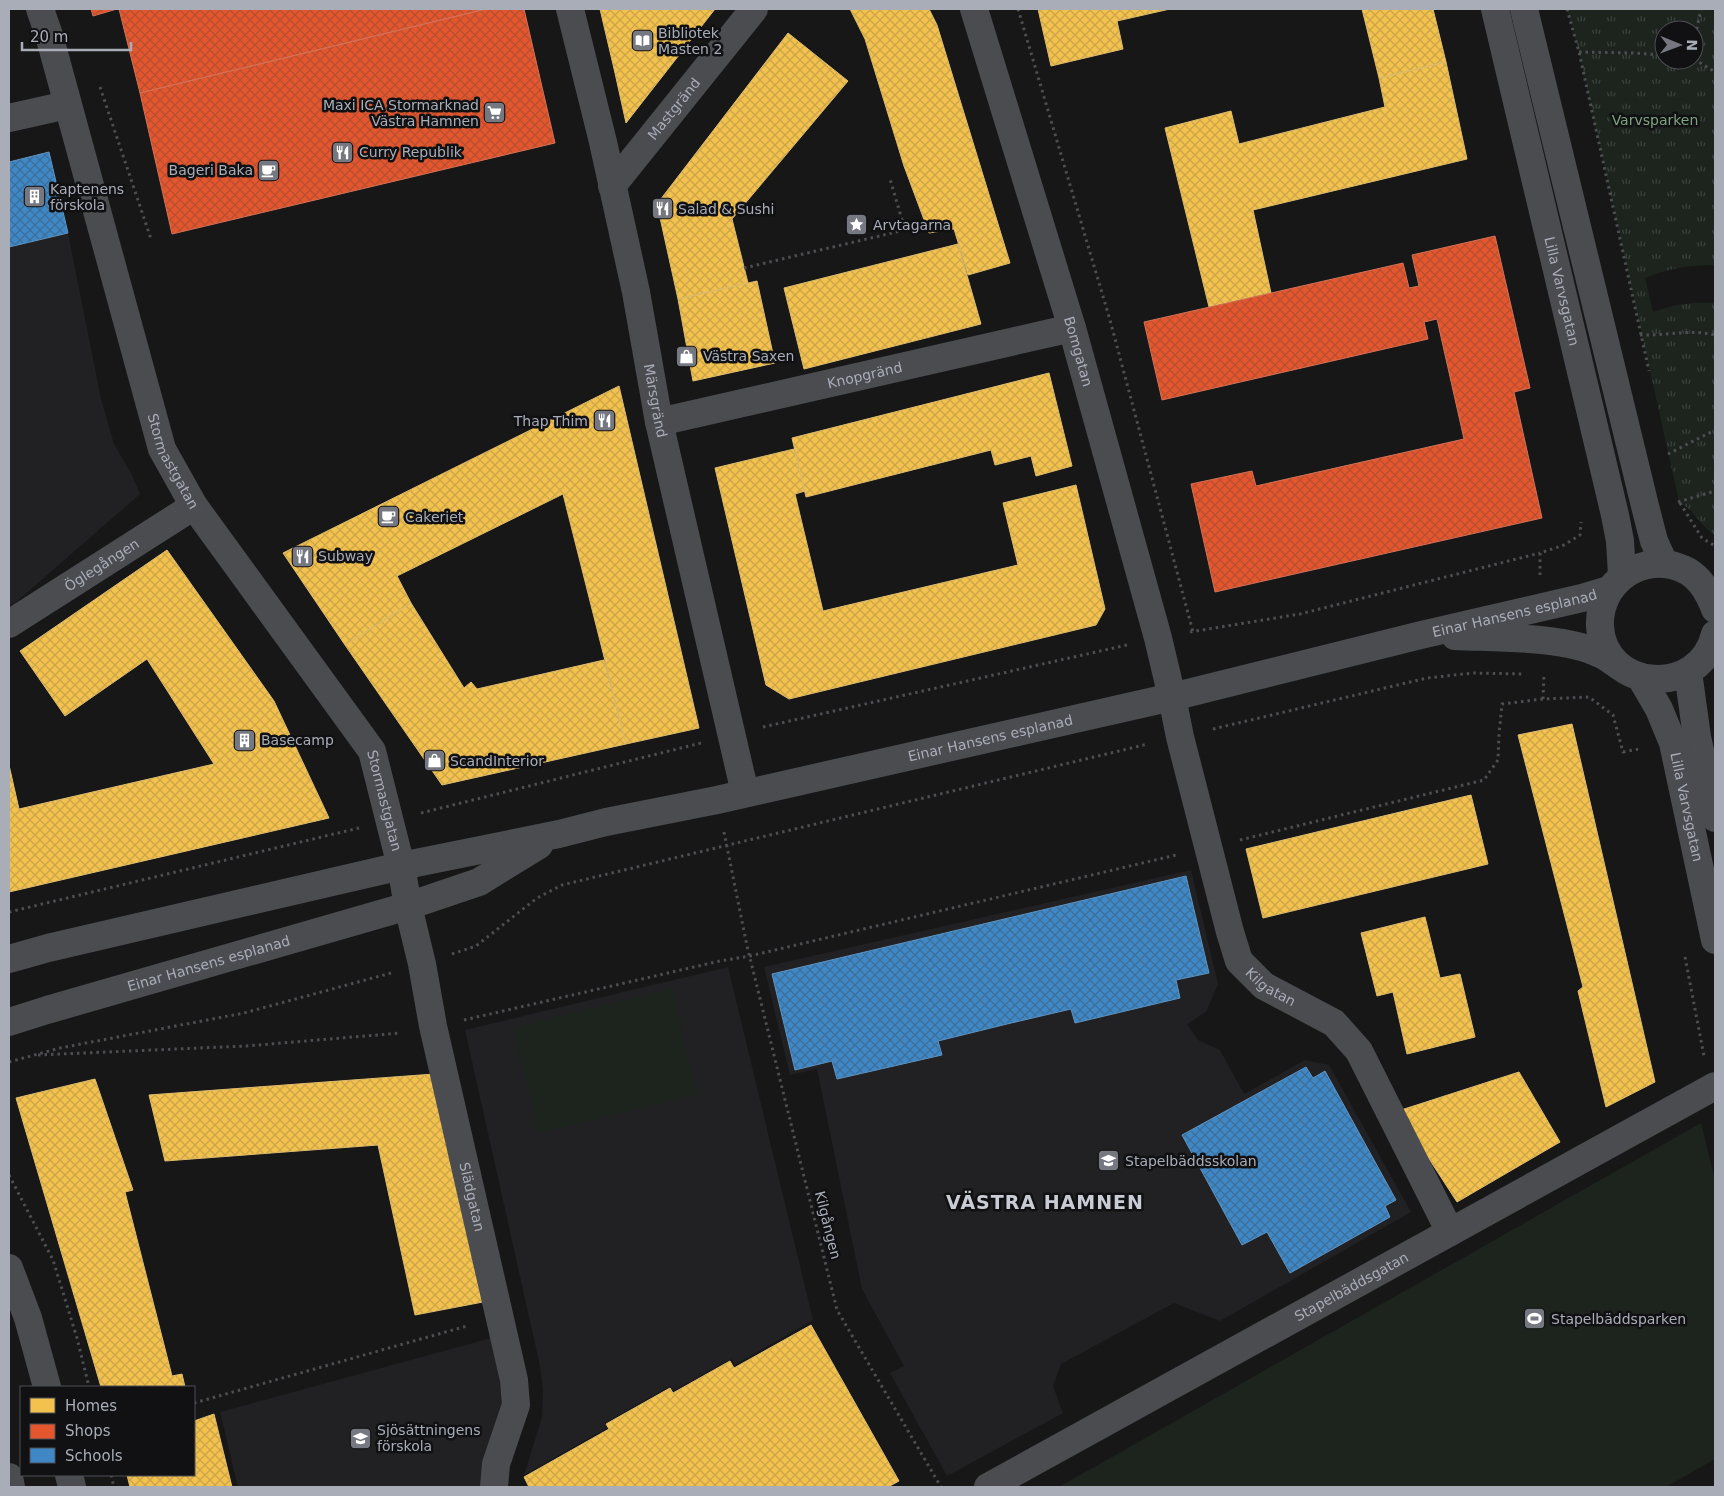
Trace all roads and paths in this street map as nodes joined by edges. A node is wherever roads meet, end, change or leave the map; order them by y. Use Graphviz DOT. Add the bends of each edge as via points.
graph roads {
  1 [pos="40,9"];
  2 [pos="570,9"];
  3 [pos="754,9"];
  4 [pos="974,9"];
  5 [pos="1018,9"];
  6 [pos="1495,9"];
  7 [pos="1524,9"];
  8 [pos="1567,9"];
  9 [pos="1578,52"];
  10 [pos="1654,54"];
  11 [pos="1704,66"];
  12 [pos="1715,72"];
  13 [pos="67,105"];
  14 [pos="9,118"];
  15 [pos="890,179"];
  16 [pos="612,186"];
  17 [pos="744,268"];
  18 [pos="1072,328"];
  19 [pos="1640,335"];
  20 [pos="1715,335"];
  21 [pos="1651,380"];
  22 [pos="659,422"];
  23 [pos="1715,430"];
  24 [pos="1670,463"];
  25 [pos="1715,491"];
  26 [pos="194,506"];
  27 [pos="1581,519"];
  28 [pos="1715,546"];
  29 [pos="1540,553"];
  30 [pos="1664,563"];
  31 [pos="1706,581"];
  32 [pos="1615,583"];
  33 [pos="1541,607"];
  34 [pos="1715,609"];
  35 [pos="9,624"];
  36 [pos="1194,632"];
  37 [pos="1715,634"];
  38 [pos="1421,635"];
  39 [pos="1158,638"];
  40 [pos="1542,641"];
  41 [pos="1702,661"];
  42 [pos="1632,673"];
  43 [pos="1526,674"];
  44 [pos="1535,674"];
  45 [pos="1544,674"];
  46 [pos="1553,676"];
  47 [pos="1172,696"];
  48 [pos="1543,699"];
  49 [pos="732,736"];
  50 [pos="1180,737"];
  51 [pos="1642,748"];
  52 [pos="745,793"];
  53 [pos="717,800"];
  54 [pos="1715,818"];
  55 [pos="389,821"];
  56 [pos="559,834"];
  57 [pos="727,845"];
  58 [pos="1208,847"];
  59 [pos="401,866"];
  60 [pos="408,906"];
  61 [pos="9,912"];
  62 [pos="1715,940"];
  63 [pos="750,956"];
  64 [pos="9,959"];
  65 [pos="422,964"];
  66 [pos="9,1022"];
  67 [pos="432,1026"];
  68 [pos="31,1056"];
  69 [pos="9,1062"];
  70 [pos="1715,1086"];
  71 [pos="9,1175"];
  72 [pos="1450,1232"];
  73 [pos="9,1268"];
  74 [pos="500,1316"];
  75 [pos="47,1386"];
  76 [pos="89,1386"];
  77 [pos="195,1403"];
  78 [pos="9,1477"];
  79 [pos="11,1487"];
  80 [pos="494,1487"];
  81 [pos="941,1487"];
  82 [pos="988,1487"];
  1 -- 13 [label="street, Stormastgatan"];
  2 -- 16 [label="street, Märsgränd"];
  3 -- 16 [label="street, Mastgränd"];
  4 -- 18 [label="street, Bomgatan"];
  5 -- 36 [label="path" via="1110,320"];
  6 -- 32 [label="street, Lilla Varvsgatan" via="1615,515 1620,541"];
  7 -- 30 [label="street" via="1645,506"];
  8 -- 9 [label="path"];
  9 -- 10 [label="path"];
  9 -- 19 [label="path"];
  11 -- 12 [label="path"];
  13 -- 14 [label="street"];
  13 -- 26 [label="street, Stormastgatan" via="162,450"];
  15 -- 17 [label="path" via="905,230"];
  16 -- 22 [label="street, Märsgränd" via="636,292"];
  18 -- 22 [label="street, Knopgränd"];
  18 -- 39 [label="street, Bomgatan"];
  19 -- 20 [label="path" via="1702,332"];
  19 -- 21 [label="path"];
  22 -- 49 [label="street, Märsgränd"];
  23 -- 24 [label="path" via="1668,454"];
  25 -- 28 [label="path" via="1679,501 1702,538"];
  26 -- 35 [label="street, Öglegången"];
  26 -- 55 [label="street, Stormastgatan" via="372,751"];
  27 -- 29 [label="path" via="1580,535 1564,545"];
  29 -- 33 [label="path"];
  29 -- 36 [label="path" via="1300,614"];
  30 -- 31 [label="street"];
  30 -- 32 [label="street, Einar Hansens esplanad" via="1641,566"];
  31 -- 34 [label="street"];
  32 -- 33 [label="street, Einar Hansens esplanad"];
  32 -- 42 [label="street, Lilla Varvsgatan" via="1604,600 1600,626 1612,658"];
  33 -- 38 [label="street, Einar Hansens esplanad"];
  36 -- 39 [label="path"];
  37 -- 41 [label="street"];
  38 -- 40 [label="street, Einar Hansens esplanad"];
  38 -- 47 [label="street, Einar Hansens esplanad"];
  39 -- 47 [label="street, Bomgatan"];
  39 -- 49 [label="path"];
  40 -- 42 [label="street, Einar Hansens esplanad" via="1579,646 1600,653"];
  40 -- 45 [label="path"];
  41 -- 42 [label="street" via="1669,679"];
  41 -- 54 [label="street, Lilla Varvsgatan" via="1697,737"];
  42 -- 62 [label="street, Lilla Varvsgatan" via="1659,709 1673,743"];
  43 -- 50 [label="path" via="1474,673 1427,678"];
  44 -- 45 [label="path"];
  45 -- 46 [label="path"];
  45 -- 48 [label="path"];
  47 -- 50 [label="street, Kilgatan"];
  47 -- 52 [label="street, Einar Hansens esplanad"];
  48 -- 51 [label="path" via="1588,697 1613,714 1623,752"];
  48 -- 58 [label="path" via="1502,704 1498,760 1484,780"];
  49 -- 52 [label="street, Märsgränd"];
  49 -- 55 [label="path"];
  50 -- 57 [label="path"];
  50 -- 58 [label="street, Kilgatan"];
  52 -- 53 [label="street, Einar Hansens esplanad"];
  53 -- 56 [label="street, Einar Hansens esplanad"];
  53 -- 57 [label="path, Kilgången"];
  55 -- 59 [label="street, Stormastgatan"];
  55 -- 61 [label="path"];
  56 -- 59 [label="street, Einar Hansens esplanad"];
  56 -- 60 [label="street, Einar Hansens esplanad" via="479,882"];
  57 -- 63 [label="path, Kilgången"];
  57 -- 65 [label="path" via="562,885 538,898 476,946"];
  58 -- 63 [label="path"];
  58 -- 72 [label="street, Kilgatan" via="1239,962 1264,986 1334,1023 1359,1051"];
  59 -- 60 [label="street"];
  59 -- 64 [label="street, Einar Hansens esplanad"];
  60 -- 65 [label="street, Slädgatan"];
  60 -- 66 [label="street, Einar Hansens esplanad"];
  63 -- 67 [label="path"];
  63 -- 81 [label="path, Kilgången" via="837,1310"];
  65 -- 67 [label="street, Slädgatan"];
  65 -- 68 [label="path" via="244,1013"];
  67 -- 68 [label="path" via="402,1032 246,1046"];
  67 -- 74 [label="street, Slädgatan"];
  68 -- 69 [label="path"];
  70 -- 72 [label="street, Stapelbäddsgatan"];
  71 -- 76 [label="path" via="53,1260"];
  72 -- 82 [label="street, Stapelbäddsgatan"];
  73 -- 75 [label="street" via="28,1318"];
  74 -- 77 [label="path"];
  74 -- 80 [label="street, Slädgatan" via="516,1405 496,1464"];
  78 -- 79 [label="street"];
}
